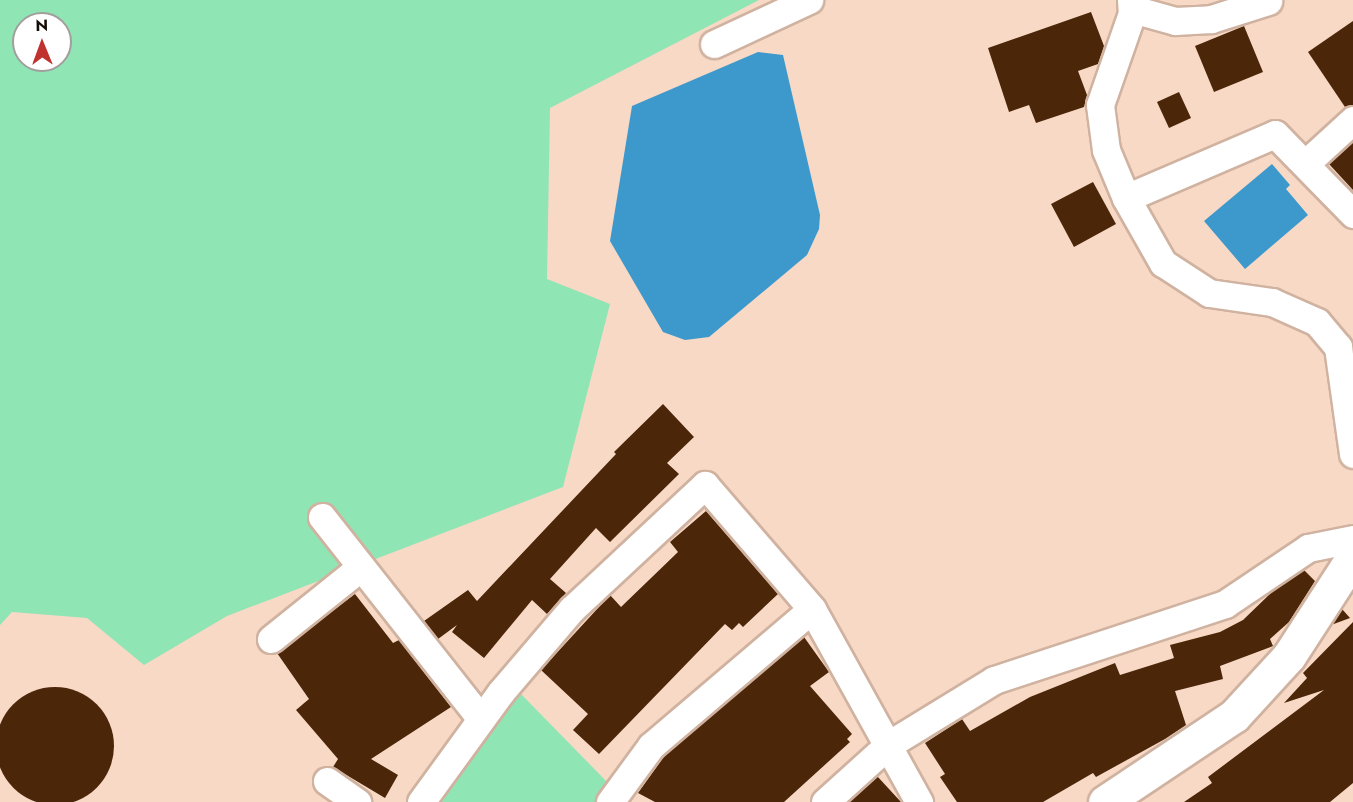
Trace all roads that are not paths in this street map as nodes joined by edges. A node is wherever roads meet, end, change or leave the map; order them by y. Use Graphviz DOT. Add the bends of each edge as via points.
graph roads {
  1 [pos="809,0"];
  2 [pos="1268,1"];
  3 [pos="1131,4"];
  4 [pos="714,44"];
  5 [pos="1353,120"];
  6 [pos="1305,164"];
  7 [pos="1126,198"];
  8 [pos="1353,214"];
  9 [pos="1353,454"];
  10 [pos="321,517"];
  11 [pos="1353,539"];
  12 [pos="1353,556"];
  13 [pos="361,567"];
  14 [pos="812,609"];
  15 [pos="271,639"];
  16 [pos="481,719"];
  17 [pos="888,745"];
  18 [pos="327,781"];
  19 [pos="357,802"];
  20 [pos="421,802"];
  21 [pos="610,802"];
  22 [pos="825,802"];
  23 [pos="919,802"];
  24 [pos="1105,802"];
  1 -- 4 [label="street"];
  2 -- 3 [label="street" via="1211,19 1175,21"];
  3 -- 7 [label="street" via="1100,105 1106,150"];
  5 -- 6 [label="street"];
  6 -- 7 [label="street" via="1275,134"];
  6 -- 8 [label="street"];
  7 -- 9 [label="street" via="1163,263 1209,292 1272,302 1317,322 1338,348"];
  10 -- 13 [label="street"];
  11 -- 17 [label="street" via="1308,548 1226,604 994,680"];
  12 -- 24 [label="street" via="1289,656 1234,716"];
  13 -- 15 [label="street"];
  13 -- 16 [label="street"];
  14 -- 16 [label="street" via="705,485 572,609"];
  14 -- 17 [label="street"];
  14 -- 21 [label="street" via="651,746"];
  16 -- 20 [label="street"];
  17 -- 22 [label="street"];
  17 -- 23 [label="street"];
  18 -- 19 [label="street"];
}
